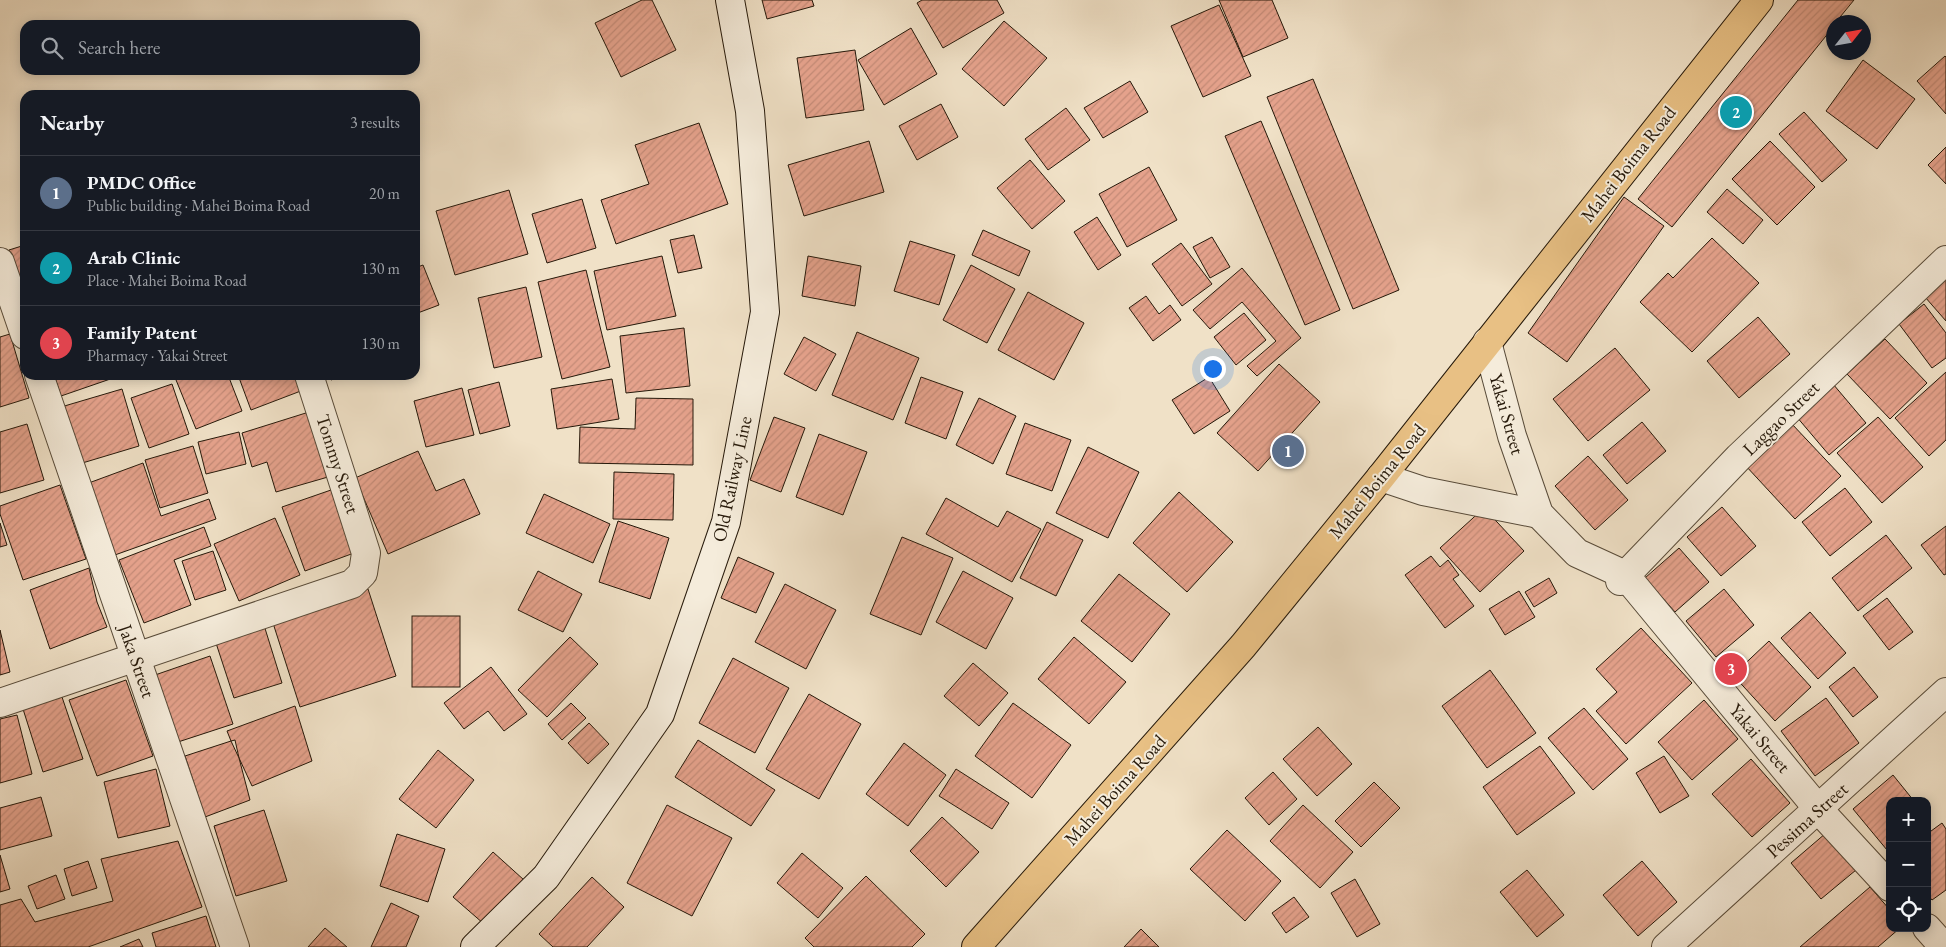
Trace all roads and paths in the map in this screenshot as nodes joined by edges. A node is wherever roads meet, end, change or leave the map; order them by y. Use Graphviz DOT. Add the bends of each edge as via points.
graph roads {
  1 [pos="730,0"];
  2 [pos="1758,0"];
  3 [pos="1946,260"];
  4 [pos="0,262"];
  5 [pos="20,320"];
  6 [pos="1487,342"];
  7 [pos="41,380"];
  8 [pos="311,380"];
  9 [pos="1381,477"];
  10 [pos="1539,514"];
  11 [pos="1623,578"];
  12 [pos="135,656"];
  13 [pos="1946,692"];
  14 [pos="0,703"];
  15 [pos="1819,810"];
  16 [pos="1886,883"];
  17 [pos="1931,932"];
  18 [pos="235,947"];
  19 [pos="475,947"];
  20 [pos="976,947"];
  21 [pos="1666,947"];
  22 [pos="1944,947"];
  1 -- 19 [label="street, Old Railway Line" via="750,111 765,312 726,522 660,714 546,876"];
  2 -- 6 [label="main road, Mahei Boima Road"];
  3 -- 11 [label="street, Laggao Street" via="1739,457"];
  4 -- 5 [label="street"];
  6 -- 9 [label="main road, Mahei Boima Road"];
  6 -- 10 [label="street, Yakai Street" via="1512,436"];
  7 -- 12 [label="street, Jaka Street"];
  8 -- 12 [label="street, Tommy Street" via="366,553 363,573 352,584"];
  9 -- 10 [label="street" via="1423,491"];
  9 -- 20 [label="main road, Mahei Boima Road" via="1243,646"];
  10 -- 11 [label="street, Yakai Street" via="1578,553"];
  11 -- 15 [label="street, Yakai Street"];
  12 -- 14 [label="street"];
  12 -- 18 [label="street, Jaka Street"];
  13 -- 15 [label="street, Pessima Street"];
  15 -- 16 [label="street, Yakai Street"];
  15 -- 21 [label="street, Pessima Street"];
  17 -- 22 [label="street"];
}
